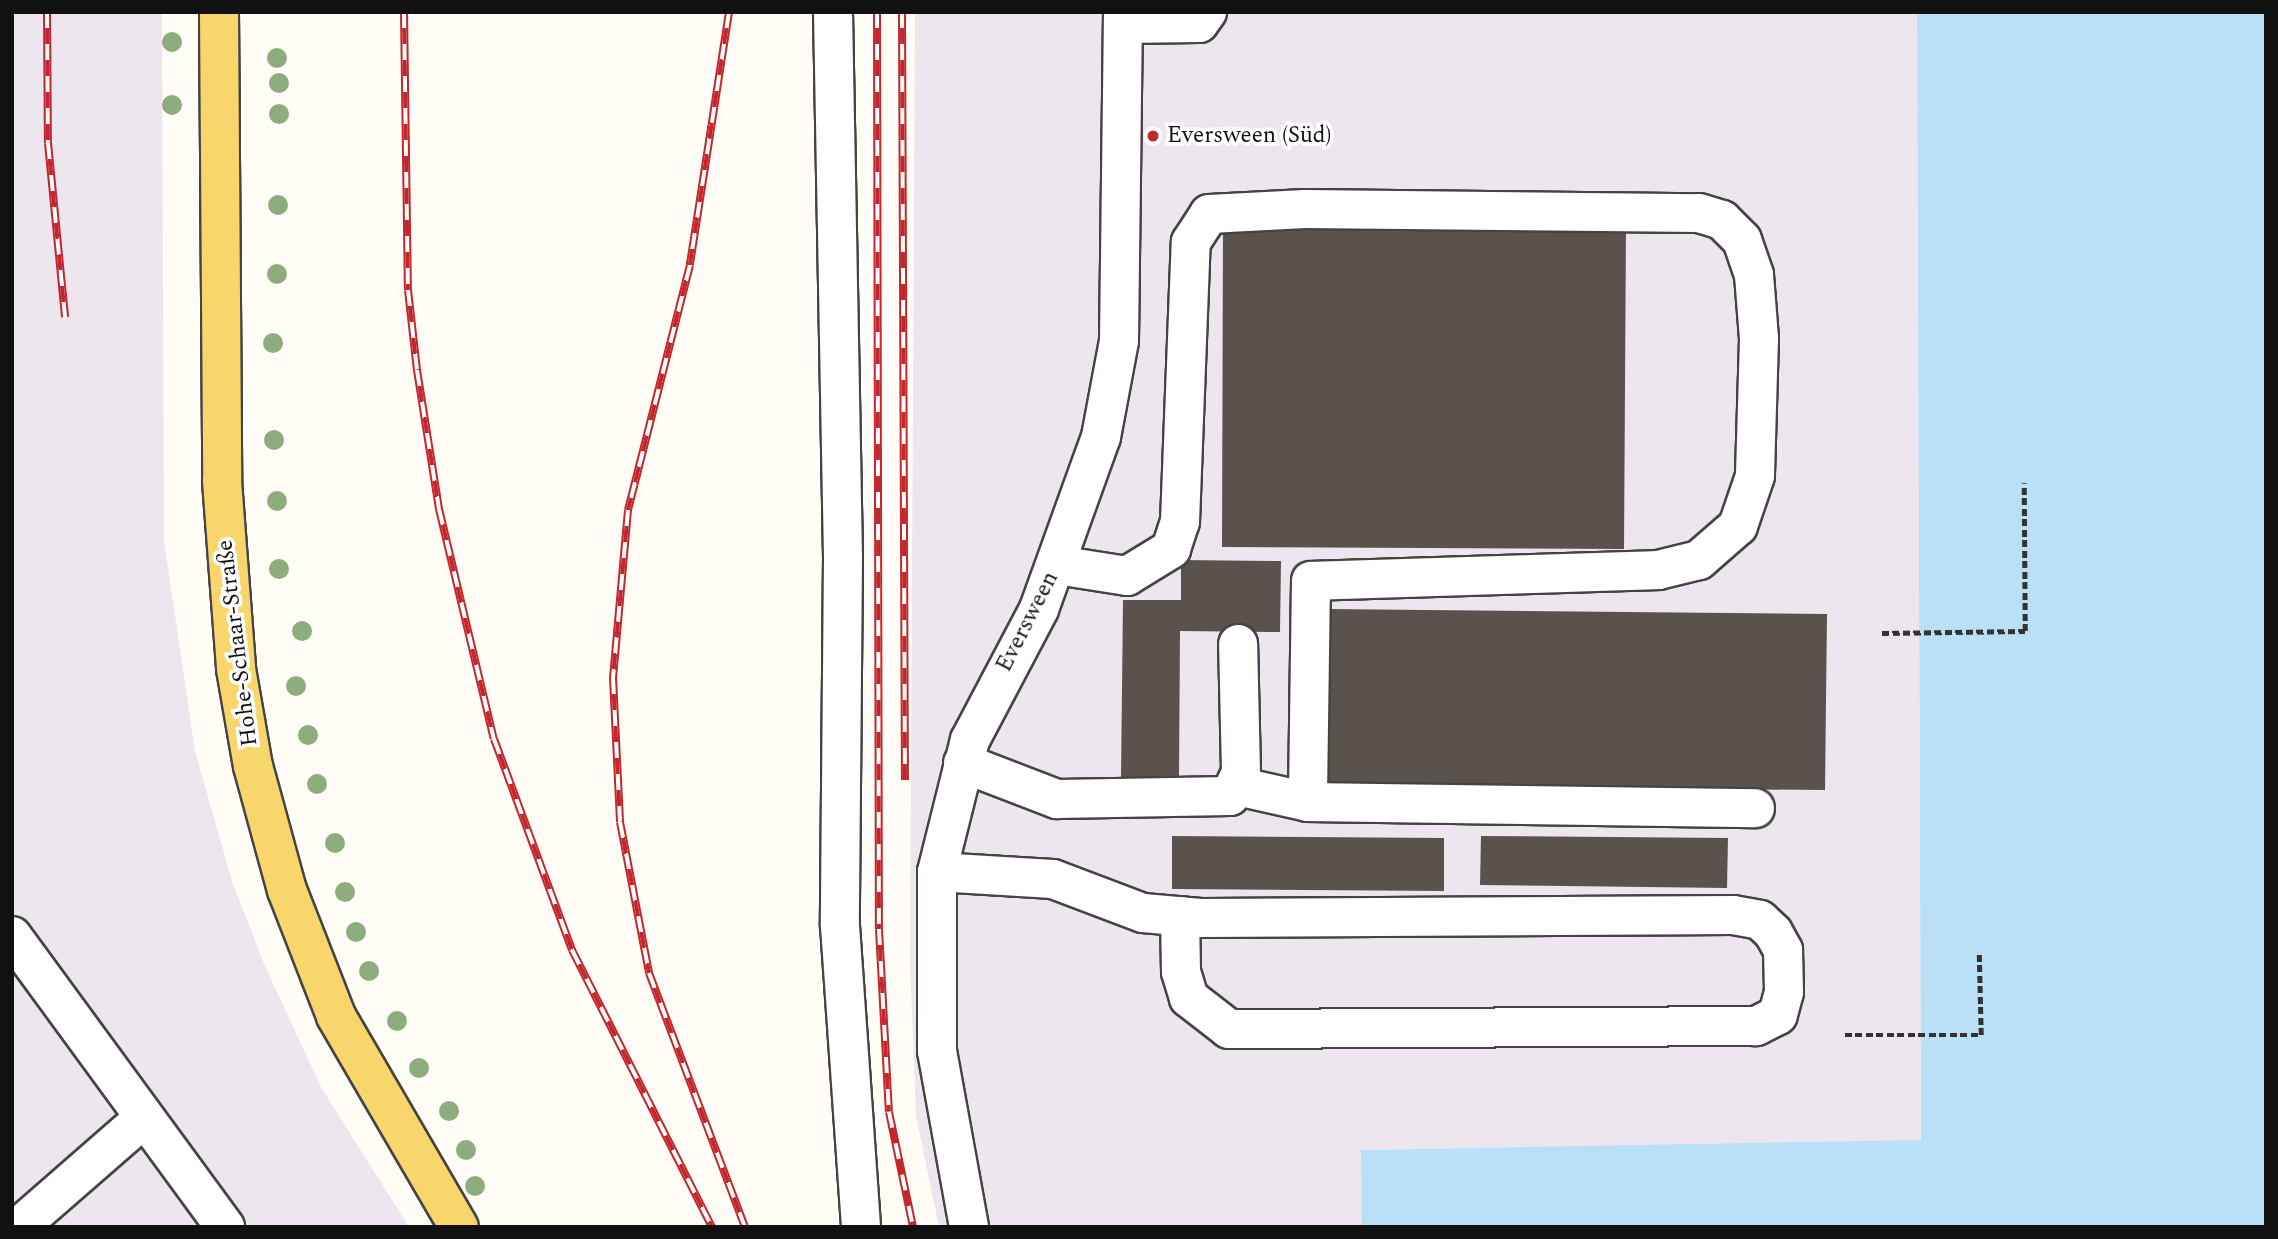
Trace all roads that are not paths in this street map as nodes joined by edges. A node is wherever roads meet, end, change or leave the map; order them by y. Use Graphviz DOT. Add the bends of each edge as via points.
graph roads {
  1 [pos="219,12"];
  2 [pos="833,12"];
  3 [pos="1208,12"];
  4 [pos="1123,18"];
  5 [pos="1057,565"];
  6 [pos="1238,644"];
  7 [pos="963,764"];
  8 [pos="1237,786"];
  9 [pos="1308,802"];
  10 [pos="1755,808"];
  11 [pos="937,872"];
  12 [pos="1180,916"];
  13 [pos="12,936"];
  14 [pos="144,1118"];
  15 [pos="19,1227"];
  16 [pos="225,1227"];
  17 [pos="459,1227"];
  18 [pos="861,1227"];
  19 [pos="969,1227"];
  1 -- 17 [label="main road, Hohe-Schaar-Straße" via="222,481 236,668 253,766 287,890 336,1016 368,1079"];
  2 -- 18 [label="street" via="843,558 840,926"];
  3 -- 4 [label="street" via="1199,23"];
  4 -- 5 [label="street, Eversween" via="1119,341 1101,437"];
  5 -- 7 [label="street, Eversween"];
  5 -- 9 [label="street" via="1127,576 1171,549 1180,522 1191,242 1209,214 1305,209 1658,212 1722,220 1742,240 1754,275 1759,339 1755,476 1738,526 1715,551 1658,570 1311,581"];
  6 -- 8 [label="street"];
  7 -- 8 [label="street" via="1057,799 1220,799"];
  7 -- 11 [label="street, Eversween"];
  8 -- 9 [label="street"];
  9 -- 10 [label="street"];
  11 -- 12 [label="street" via="1052,879 1143,913"];
  11 -- 19 [label="street, Eversween" via="937,1051"];
  12 -- 12 [label="street" via="1733,915 1760,920 1773,932 1783,950 1784,992 1778,1015 1756,1026 1229,1029 1189,999"];
  13 -- 14 [label="street"];
  14 -- 15 [label="street"];
  14 -- 16 [label="street"];
}
